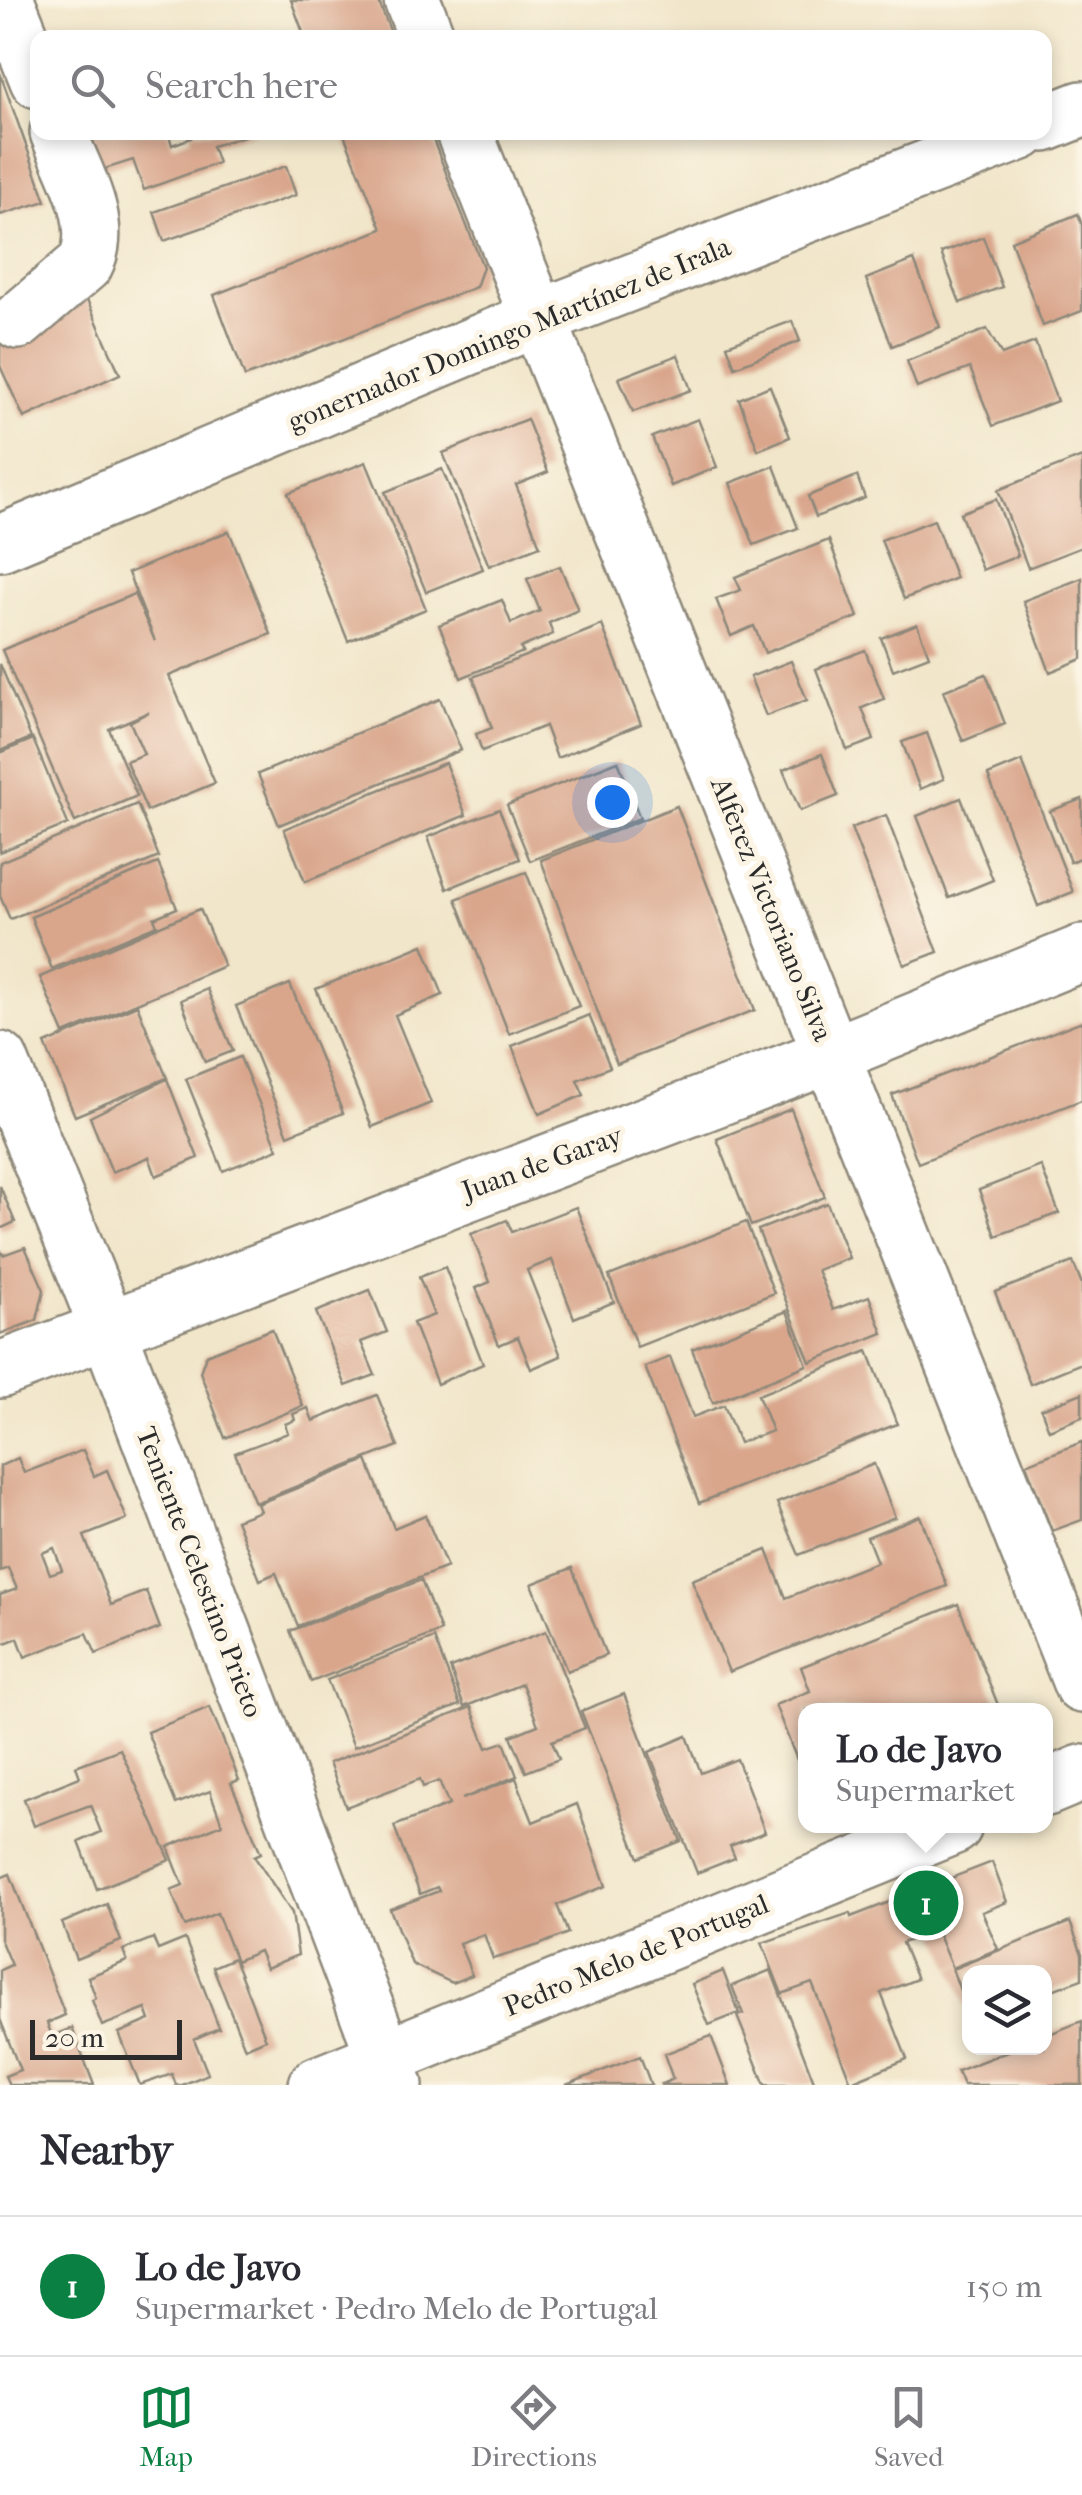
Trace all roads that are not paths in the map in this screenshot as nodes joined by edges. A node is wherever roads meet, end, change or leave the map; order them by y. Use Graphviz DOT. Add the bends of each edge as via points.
graph roads {
  1 [pos="6,0"];
  2 [pos="412,0"];
  3 [pos="424,30"];
  4 [pos="30,60"];
  5 [pos="1082,109"];
  6 [pos="1052,121"];
  7 [pos="61,140"];
  8 [pos="467,140"];
  9 [pos="1000,140"];
  10 [pos="536,318"];
  11 [pos="18,321"];
  12 [pos="0,543"];
  13 [pos="1082,953"];
  14 [pos="830,1055"];
  15 [pos="0,1060"];
  16 [pos="107,1326"];
  17 [pos="0,1370"];
  18 [pos="1082,1685"];
  19 [pos="1082,1773"];
  20 [pos="1053,1785"];
  21 [pos="938,1833"];
  22 [pos="389,2072"];
  23 [pos="317,2085"];
  1 -- 4 [label="street"];
  2 -- 3 [label="street"];
  5 -- 6 [label="street"];
  7 -- 11 [label="street" via="88,208 92,251 86,264"];
  8 -- 10 [label="street, Alferez Victoriano Silva"];
  9 -- 10 [label="street, gonernador Domingo Martínez de Irala"];
  10 -- 12 [label="street, gonernador Domingo Martínez de Irala"];
  10 -- 14 [label="street, Alferez Victoriano Silva"];
  13 -- 14 [label="street, Juan de Garay"];
  14 -- 16 [label="street, Juan de Garay"];
  14 -- 18 [label="street, Alferez Victoriano Silva"];
  15 -- 16 [label="street, Teniente Celestino Prieto"];
  16 -- 17 [label="street, Juan de Garay"];
  16 -- 22 [label="street, Teniente Celestino Prieto"];
  19 -- 20 [label="street"];
  21 -- 22 [label="street, Pedro Melo de Portugal"];
  22 -- 23 [label="street, Pedro Melo de Portugal"];
}
